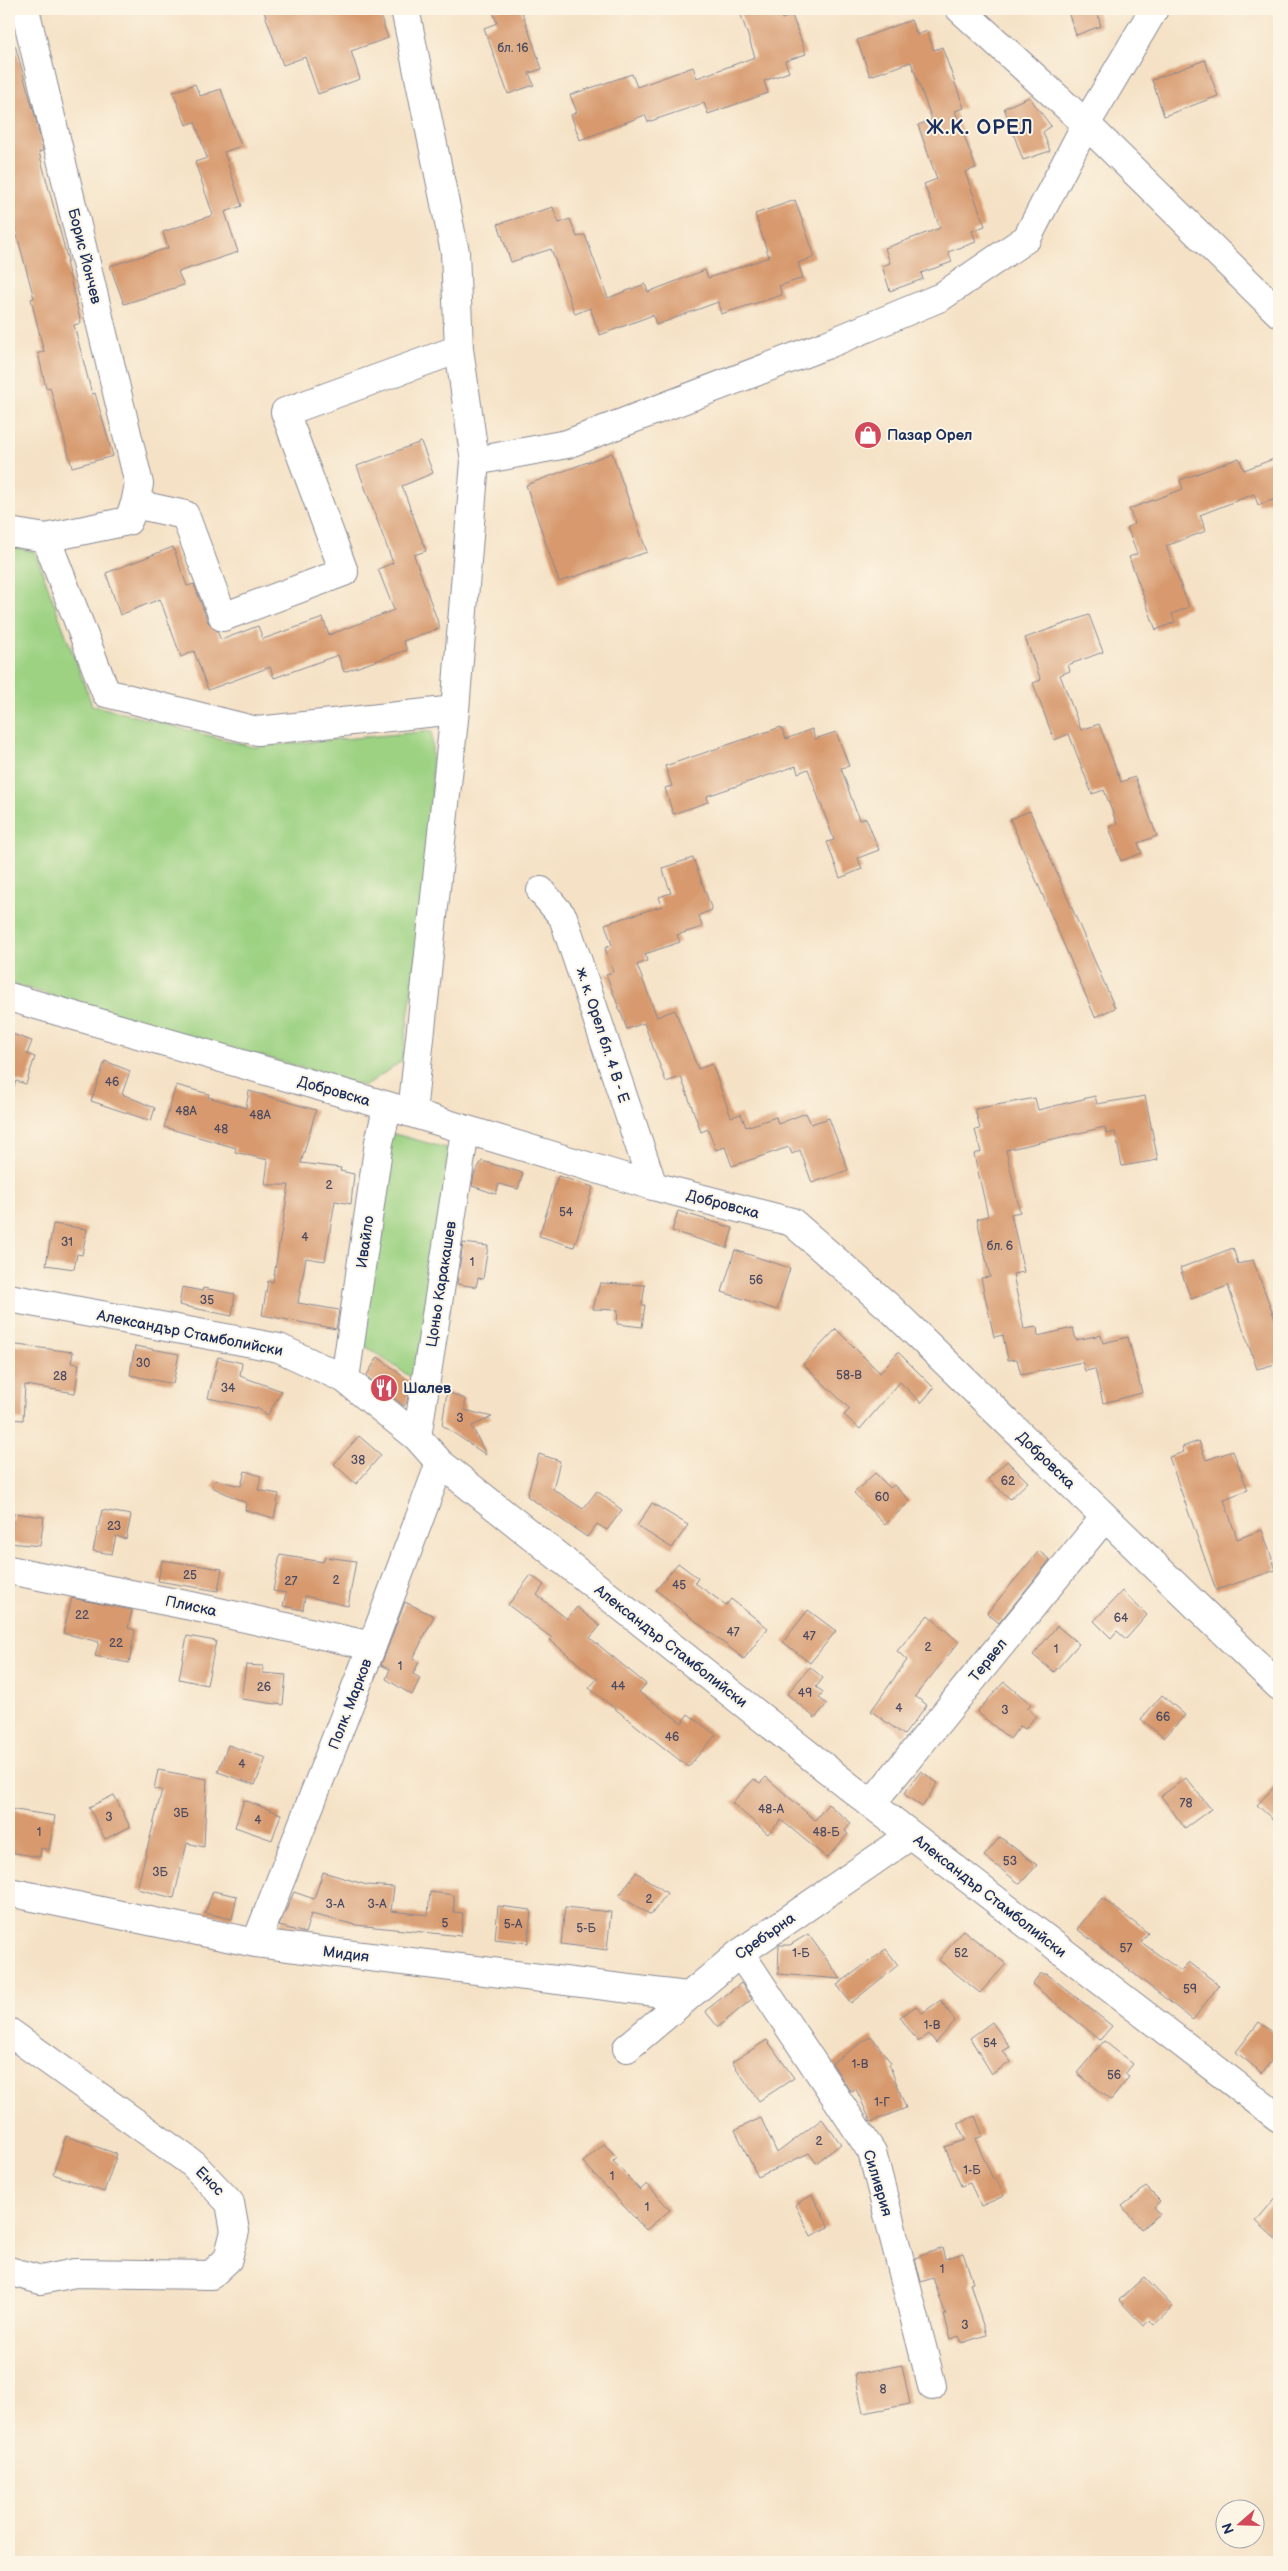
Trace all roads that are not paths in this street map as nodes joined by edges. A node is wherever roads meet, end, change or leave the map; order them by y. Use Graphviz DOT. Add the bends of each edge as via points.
graph roads {
  1 [pos="25,9"];
  2 [pos="405,9"];
  3 [pos="960,9"];
  4 [pos="1154,9"];
  5 [pos="1086,124"];
  6 [pos="1279,313"];
  7 [pos="459,349"];
  8 [pos="475,461"];
  9 [pos="135,504"];
  10 [pos="9,532"];
  11 [pos="46,538"];
  12 [pos="455,710"];
  13 [pos="541,891"];
  14 [pos="9,996"];
  15 [pos="400,1110"];
  16 [pos="465,1130"];
  17 [pos="653,1186"];
  18 [pos="9,1298"];
  19 [pos="345,1379"];
  20 [pos="417,1437"];
  21 [pos="440,1464"];
  22 [pos="1105,1517"];
  23 [pos="9,1570"];
  24 [pos="372,1646"];
  25 [pos="1279,1686"];
  26 [pos="870,1804"];
  27 [pos="911,1835"];
  28 [pos="9,1892"];
  29 [pos="256,1943"];
  30 [pos="740,1953"];
  31 [pos="687,1996"];
  32 [pos="9,2032"];
  33 [pos="627,2048"];
  34 [pos="1279,2118"];
  35 [pos="9,2271"];
  36 [pos="932,2386"];
  1 -- 9 [label="street, Борис Йончев" via="139,484"];
  2 -- 7 [label="street, Ивайло" via="455,252"];
  3 -- 5 [label="street"];
  4 -- 5 [label="street"];
  5 -- 6 [label="street"];
  5 -- 8 [label="street" via="1026,238 941,297 826,345 567,444"];
  7 -- 8 [label="street, Ивайло"];
  7 -- 9 [label="street" via="285,412 344,572 223,618 186,515"];
  8 -- 12 [label="street, Ивайло"];
  9 -- 11 [label="street" via="128,521"];
  10 -- 11 [label="street"];
  11 -- 12 [label="street" via="106,693 256,731"];
  12 -- 15 [label="street, Ивайло"];
  13 -- 17 [label="street, ж. к. Орел бл. 4 В - Е" via="563,917"];
  14 -- 15 [label="street, Добровска"];
  15 -- 16 [label="street, Добровска"];
  15 -- 19 [label="street, Ивайло" via="379,1142"];
  16 -- 17 [label="street, Добровска"];
  16 -- 20 [label="street, Цоньо Каракашев"];
  17 -- 22 [label="street, Добровска" via="792,1222 890,1308"];
  18 -- 19 [label="street, Александър Стамболийски" via="279,1348"];
  19 -- 20 [label="street, Александър Стамболийски"];
  20 -- 21 [label="street, Александър Стамболийски"];
  21 -- 24 [label="street, Полк. Марков"];
  21 -- 26 [label="street, Александър Стамболийски"];
  22 -- 25 [label="street, Добровска"];
  22 -- 26 [label="street, Тервел"];
  23 -- 24 [label="street, Плиска"];
  24 -- 29 [label="street, Полк. Марков"];
  26 -- 27 [label="street, Александър Стамболийски"];
  27 -- 30 [label="street, Сребърна"];
  27 -- 34 [label="street, Александър Стамболийски"];
  28 -- 29 [label="street, Мидия"];
  29 -- 31 [label="street, Мидия"];
  30 -- 31 [label="street, Сребърна"];
  30 -- 36 [label="street, Силиврия" via="872,2152"];
  31 -- 33 [label="street, Сребърна"];
  32 -- 35 [label="street, Енос" via="193,2164 230,2203 235,2231 228,2259 211,2274 75,2273 41,2280"];
}
